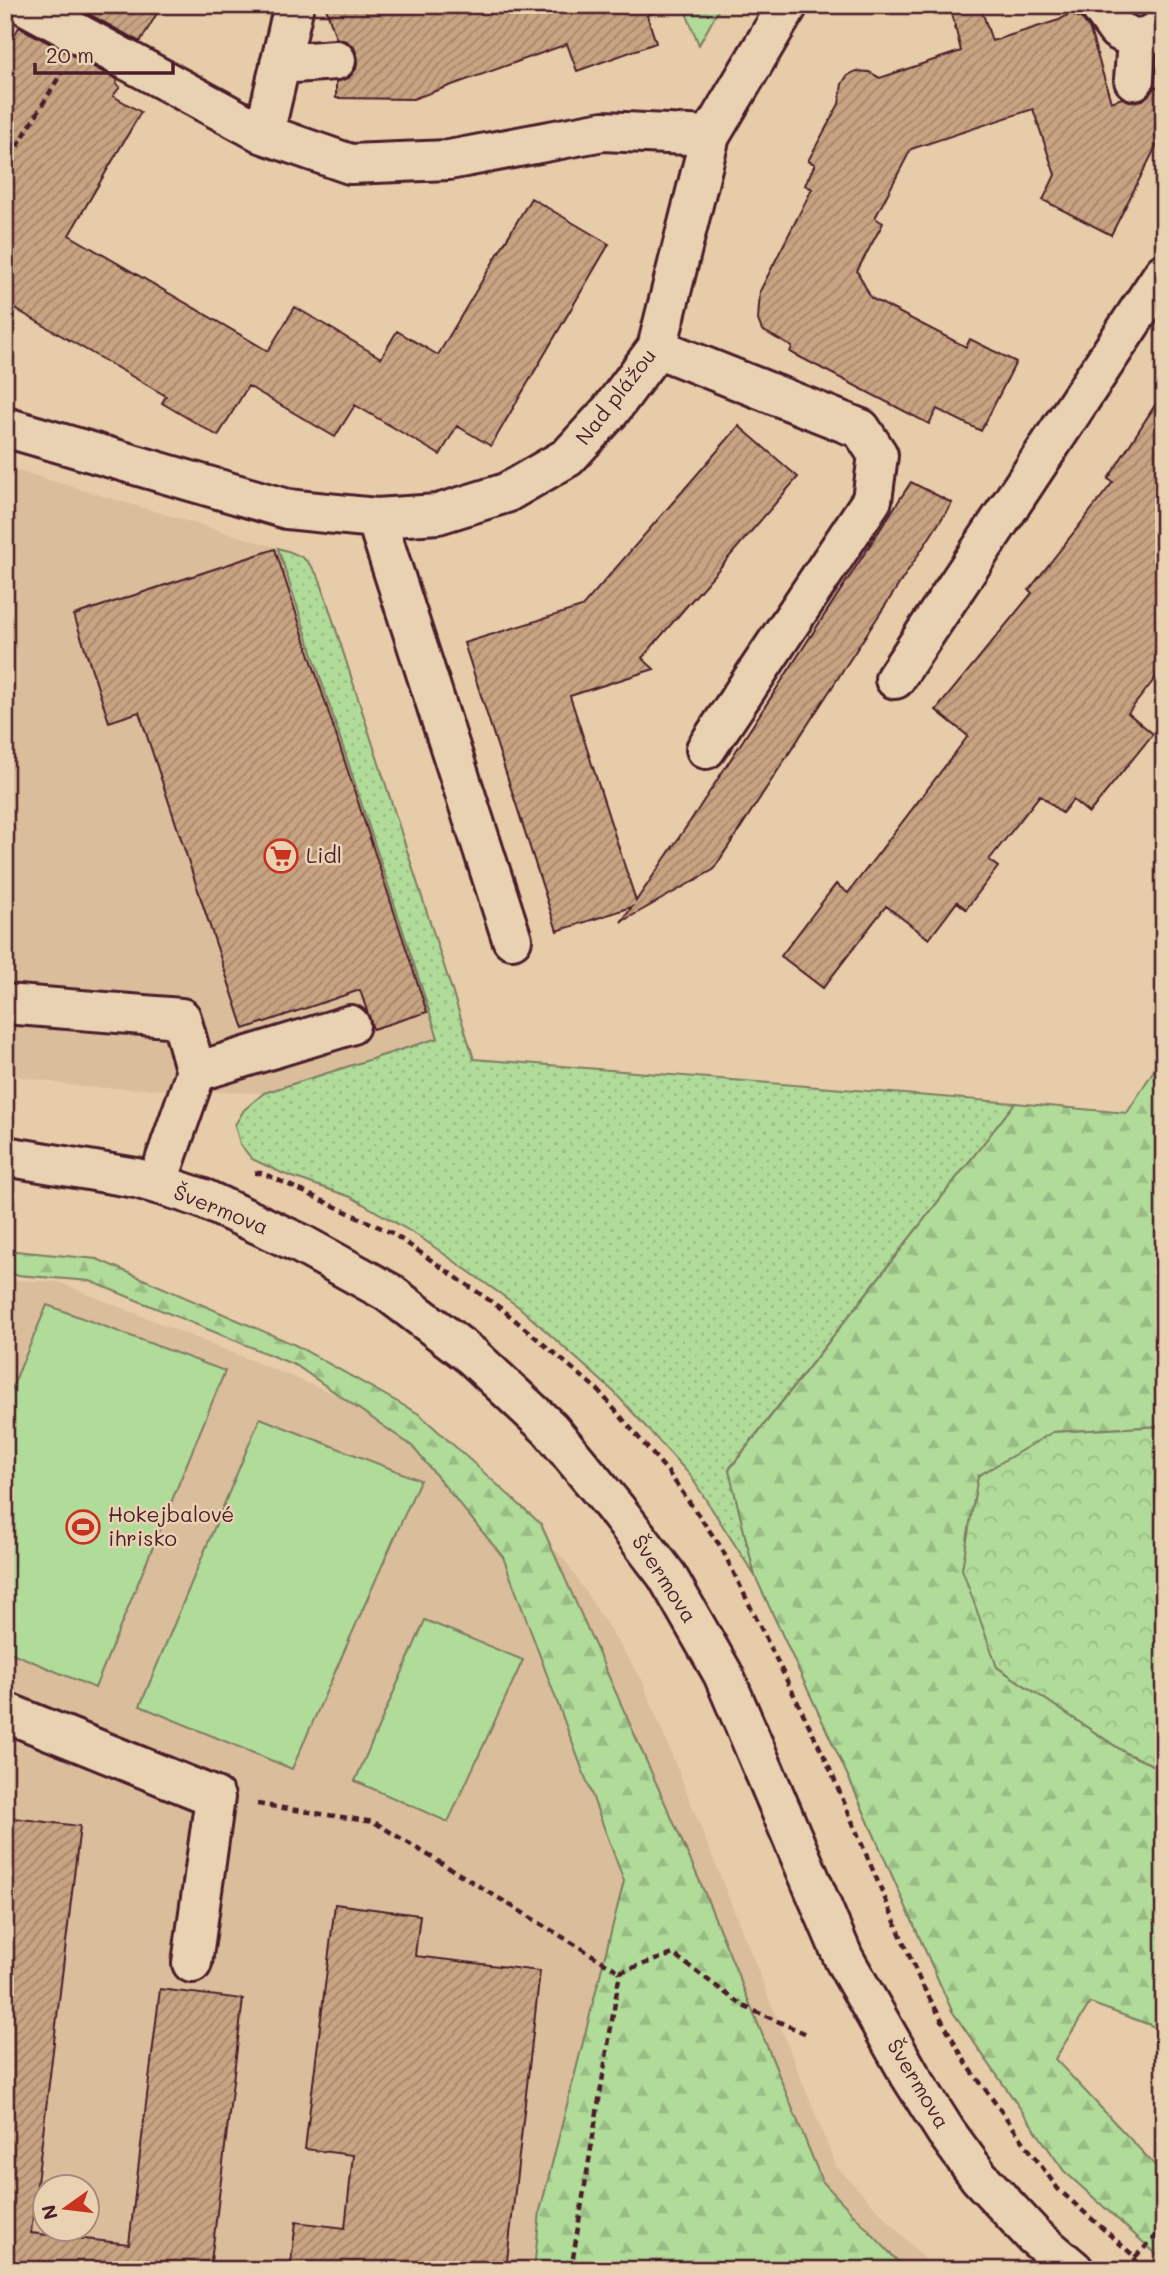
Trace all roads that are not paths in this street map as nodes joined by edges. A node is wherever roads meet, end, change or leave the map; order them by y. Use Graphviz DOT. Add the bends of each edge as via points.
graph roads {
  1 [pos="25,5"];
  2 [pos="294,5"];
  3 [pos="788,5"];
  4 [pos="1099,5"];
  5 [pos="1150,32"];
  6 [pos="336,60"];
  7 [pos="280,64"];
  8 [pos="1134,80"];
  9 [pos="264,134"];
  10 [pos="710,136"];
  11 [pos="1164,273"];
  12 [pos="657,348"];
  13 [pos="5,427"];
  14 [pos="376,518"];
  15 [pos="895,679"];
  16 [pos="706,749"];
  17 [pos="512,939"];
  18 [pos="5,1004"];
  19 [pos="350,1025"];
  20 [pos="196,1072"];
  21 [pos="5,1156"];
  22 [pos="158,1184"];
  23 [pos="5,1712"];
  24 [pos="192,1963"];
  25 [pos="1073,2270"];
  1 -- 9 [label="street"];
  2 -- 7 [label="street"];
  3 -- 10 [label="street, Nad plážou"];
  4 -- 5 [label="street" via="1117,30"];
  5 -- 8 [label="street"];
  6 -- 7 [label="street"];
  7 -- 9 [label="street"];
  9 -- 10 [label="street" via="350,164 449,160 603,131"];
  10 -- 12 [label="street, Nad plážou"];
  11 -- 15 [label="street"];
  12 -- 14 [label="street, Nad plážou" via="611,410 568,457 506,493 438,514"];
  12 -- 16 [label="street" via="861,429 878,455 872,500"];
  13 -- 14 [label="street, Nad plážou" via="287,509"];
  14 -- 17 [label="street"];
  18 -- 20 [label="street" via="181,1018"];
  19 -- 20 [label="street"];
  20 -- 22 [label="street"];
  21 -- 22 [label="street, Švermova"];
  22 -- 25 [label="street, Švermova" via="204,1199 301,1244 388,1292 472,1356 550,1429 667,1576 723,1674 844,1959 910,2075 979,2177"];
  23 -- 24 [label="street" via="215,1797"];
}
